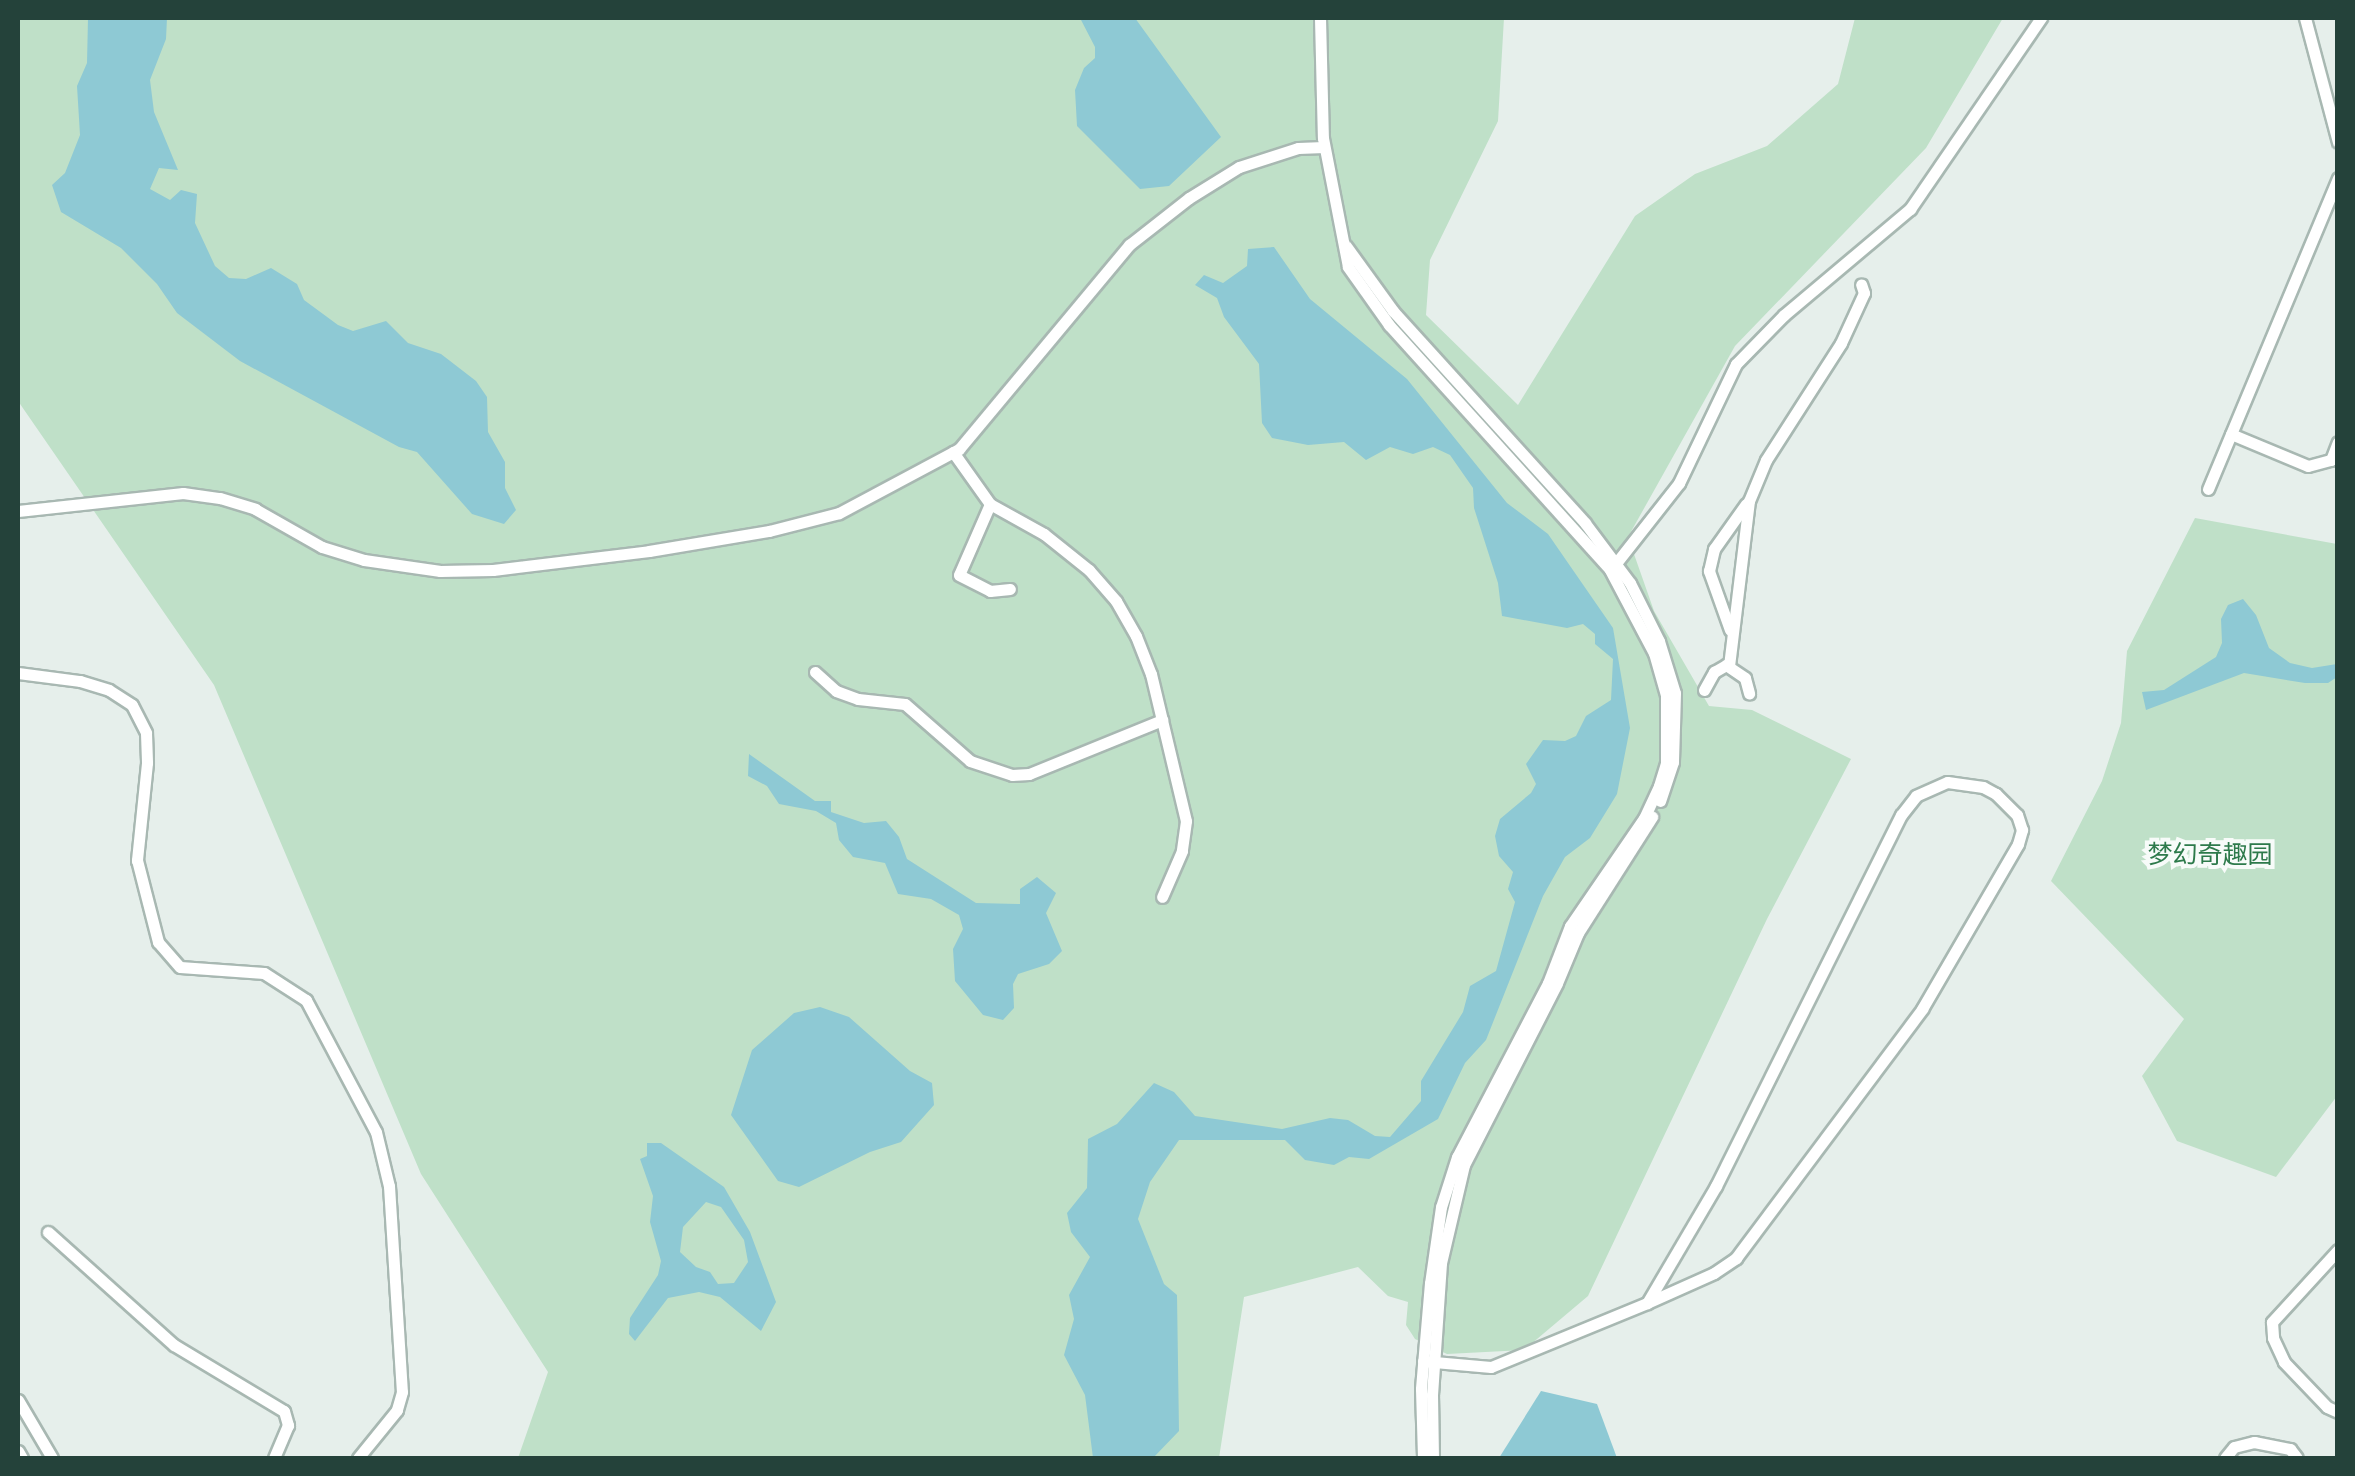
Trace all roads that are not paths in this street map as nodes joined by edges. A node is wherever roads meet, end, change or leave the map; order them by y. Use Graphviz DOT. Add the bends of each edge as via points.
graph roads {
  1 [pos="1320,18"];
  2 [pos="2042,18"];
  3 [pos="2305,18"];
  4 [pos="2338,83"];
  5 [pos="2324,86"];
  6 [pos="2338,142"];
  7 [pos="1324,147"];
  8 [pos="2338,178"];
  9 [pos="1861,284"];
  10 [pos="2232,434"];
  11 [pos="2338,442"];
  12 [pos="953,452"];
  13 [pos="2208,489"];
  14 [pos="1749,501"];
  15 [pos="990,504"];
  16 [pos="18,511"];
  17 [pos="1614,566"];
  18 [pos="1010,589"];
  19 [pos="1731,631"];
  20 [pos="1730,666"];
  21 [pos="815,672"];
  22 [pos="18,673"];
  23 [pos="1704,690"];
  24 [pos="1749,694"];
  25 [pos="1162,720"];
  26 [pos="1162,897"];
  27 [pos="48,1232"];
  28 [pos="2338,1250"];
  29 [pos="1647,1303"];
  30 [pos="1428,1362"];
  31 [pos="18,1400"];
  32 [pos="2338,1412"];
  33 [pos="18,1451"];
  34 [pos="22,1458"];
  35 [pos="52,1458"];
  36 [pos="274,1458"];
  37 [pos="358,1458"];
  38 [pos="1423,1458"];
  39 [pos="1433,1458"];
  40 [pos="2225,1458"];
  41 [pos="2297,1458"];
  1 -- 7 [label="street"];
  2 -- 17 [label="street" via="1910,209 1736,364 1678,483"];
  3 -- 5 [label="street"];
  4 -- 5 [label="street"];
  5 -- 6 [label="street"];
  7 -- 12 [label="street" via="1298,148 1240,168 1129,245"];
  7 -- 17 [label="street" via="1348,268 1390,325"];
  8 -- 10 [label="street"];
  9 -- 14 [label="street" via="1864,293 1840,343 1766,460"];
  10 -- 11 [label="street" via="2308,466 2331,460"];
  10 -- 13 [label="street"];
  12 -- 15 [label="street"];
  12 -- 16 [label="street" via="839,513 769,531 493,570 440,571 364,560 322,547 255,509 183,493"];
  14 -- 19 [label="street"];
  14 -- 19 [label="street" via="1729,523 1709,571"];
  15 -- 18 [label="street" via="959,575 975,587"];
  15 -- 25 [label="street" via="1072,553 1116,601 1151,674"];
  17 -- 30 [label="street" via="1661,672 1666,763 1644,818 1570,926 1548,984 1456,1156 1441,1207"];
  19 -- 20 [label="street"];
  20 -- 23 [label="street" via="1714,672"];
  20 -- 24 [label="street"];
  21 -- 25 [label="street" via="858,699 904,704 970,761 1012,776"];
  22 -- 37 [label="street" via="80,680 132,705 146,733 147,764 137,860 158,942 180,967 264,972 306,1000 376,1132 388,1186 402,1392"];
  25 -- 26 [label="street" via="1186,821 1182,851"];
  27 -- 36 [label="street" via="174,1345 284,1411 288,1424"];
  28 -- 32 [label="street" via="2272,1322 2284,1362"];
  29 -- 29 [label="street" via="1736,1258 1922,1008 2018,844 2017,816 1996,794 1948,782 1916,796 1901,815 1716,1186"];
  29 -- 30 [label="street" via="1492,1367"];
  30 -- 38 [label="street"];
  30 -- 39 [label="street"];
  31 -- 35 [label="street"];
  33 -- 34 [label="street"];
  40 -- 41 [label="street" via="2234,1447 2254,1442 2290,1448"];
}
